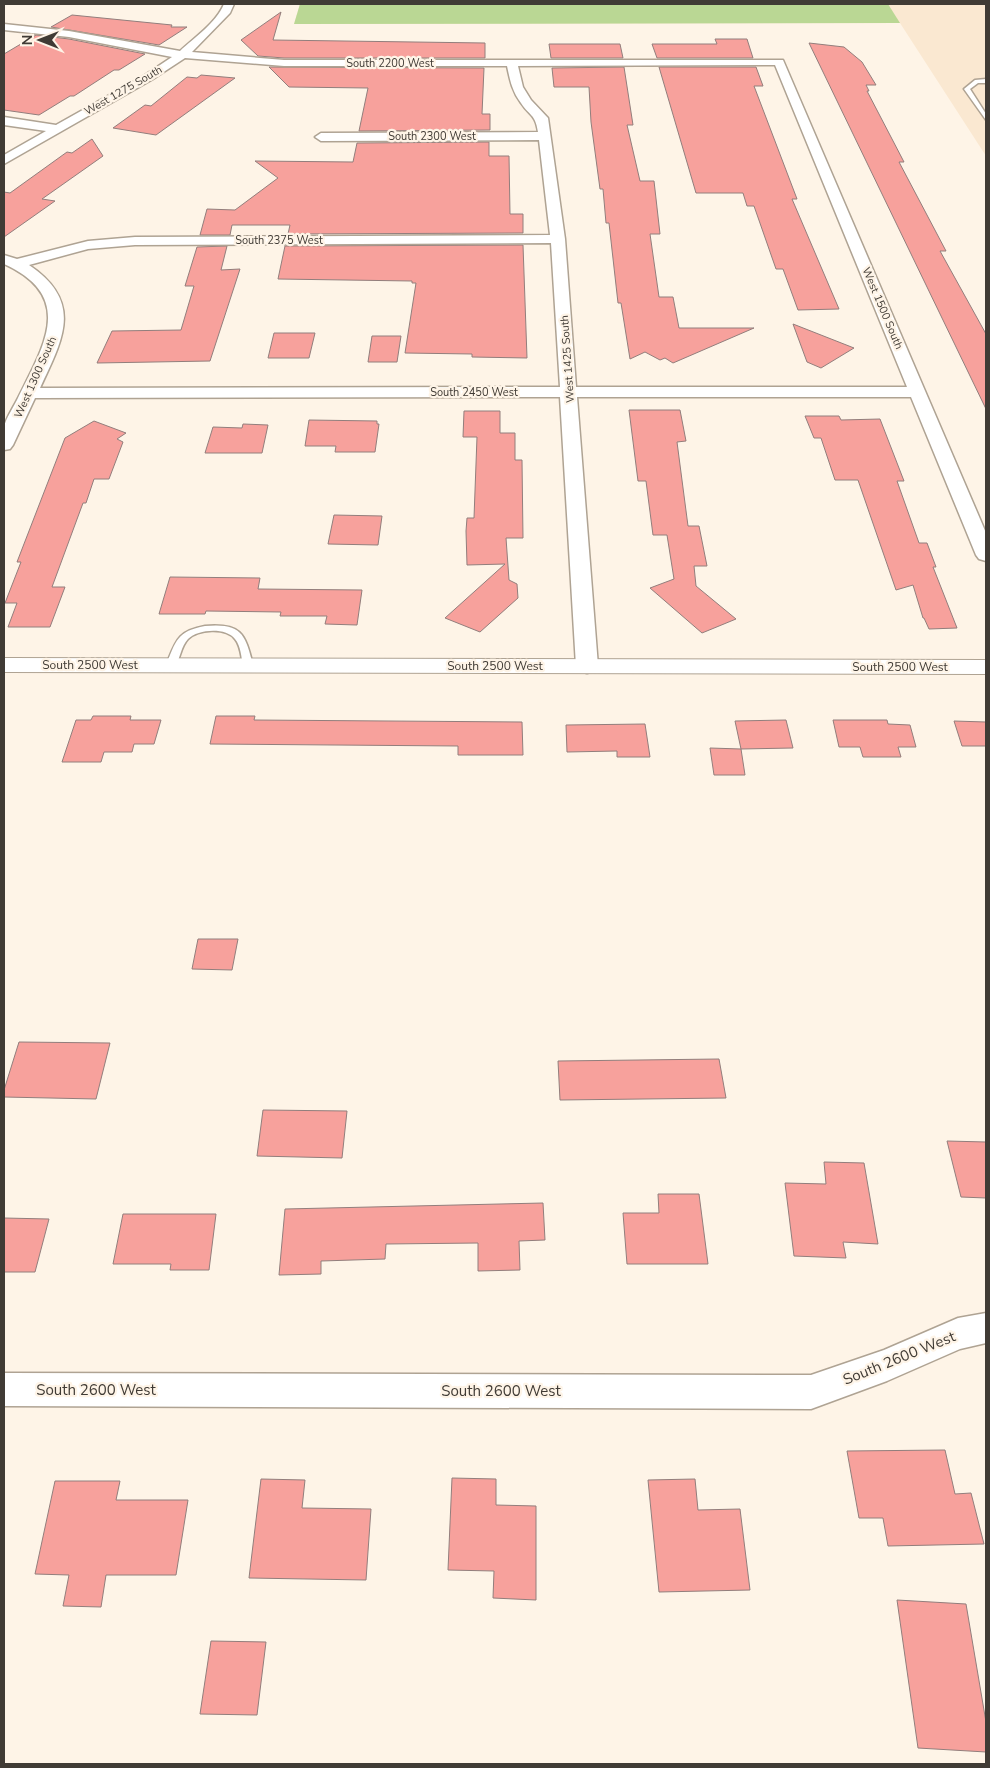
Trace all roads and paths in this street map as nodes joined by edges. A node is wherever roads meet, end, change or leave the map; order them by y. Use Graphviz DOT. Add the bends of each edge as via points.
graph roads {
  1 [pos="229,4"];
  2 [pos="4,28"];
  3 [pos="182,55"];
  4 [pos="512,62"];
  5 [pos="779,62"];
  6 [pos="986,81"];
  7 [pos="986,118"];
  8 [pos="4,120"];
  9 [pos="57,129"];
  10 [pos="544,136"];
  11 [pos="321,137"];
  12 [pos="4,160"];
  13 [pos="558,239"];
  14 [pos="10,261"];
  15 [pos="570,392"];
  16 [pos="919,392"];
  17 [pos="28,393"];
  18 [pos="4,445"];
  19 [pos="986,555"];
  20 [pos="4,665"];
  21 [pos="171,666"];
  22 [pos="248,666"];
  23 [pos="587,666"];
  24 [pos="986,667"];
  25 [pos="986,1328"];
  26 [pos="4,1390"];
  1 -- 3 [label="street, West 1275 South" via="207,32"];
  2 -- 3 [label="street, South 2200 West" via="69,34"];
  3 -- 4 [label="street, South 2200 West" via="284,63"];
  3 -- 9 [label="street, West 1275 South" via="150,77"];
  4 -- 5 [label="street, South 2200 West"];
  4 -- 10 [label="street, West 1425 South" via="516,87 542,118"];
  5 -- 16 [label="street, West 1500 South"];
  6 -- 7 [label="lane" via="977,81 967,88"];
  8 -- 9 [label="street"];
  9 -- 12 [label="street, West 1275 South"];
  10 -- 11 [label="street, South 2300 West"];
  10 -- 13 [label="street, West 1425 South"];
  13 -- 14 [label="street, South 2375 West" via="135,241 88,244"];
  13 -- 15 [label="street, West 1425 South"];
  14 -- 17 [label="street, West 1300 South" via="46,284 58,312 53,341"];
  15 -- 16 [label="street, South 2450 West"];
  15 -- 17 [label="street, South 2450 West"];
  15 -- 23 [label="street, West 1425 South"];
  16 -- 19 [label="street, West 1500 South"];
  17 -- 18 [label="street, West 1300 South"];
  20 -- 21 [label="street, South 2500 West"];
  21 -- 22 [label="street, South 2500 West"];
  21 -- 22 [label="lane" via="184,638 198,630 210,629 229,631 241,639"];
  22 -- 23 [label="street, South 2500 West"];
  23 -- 24 [label="street, South 2500 West"];
  25 -- 26 [label="street, South 2600 West" via="958,1334 887,1365 811,1392"];
}
